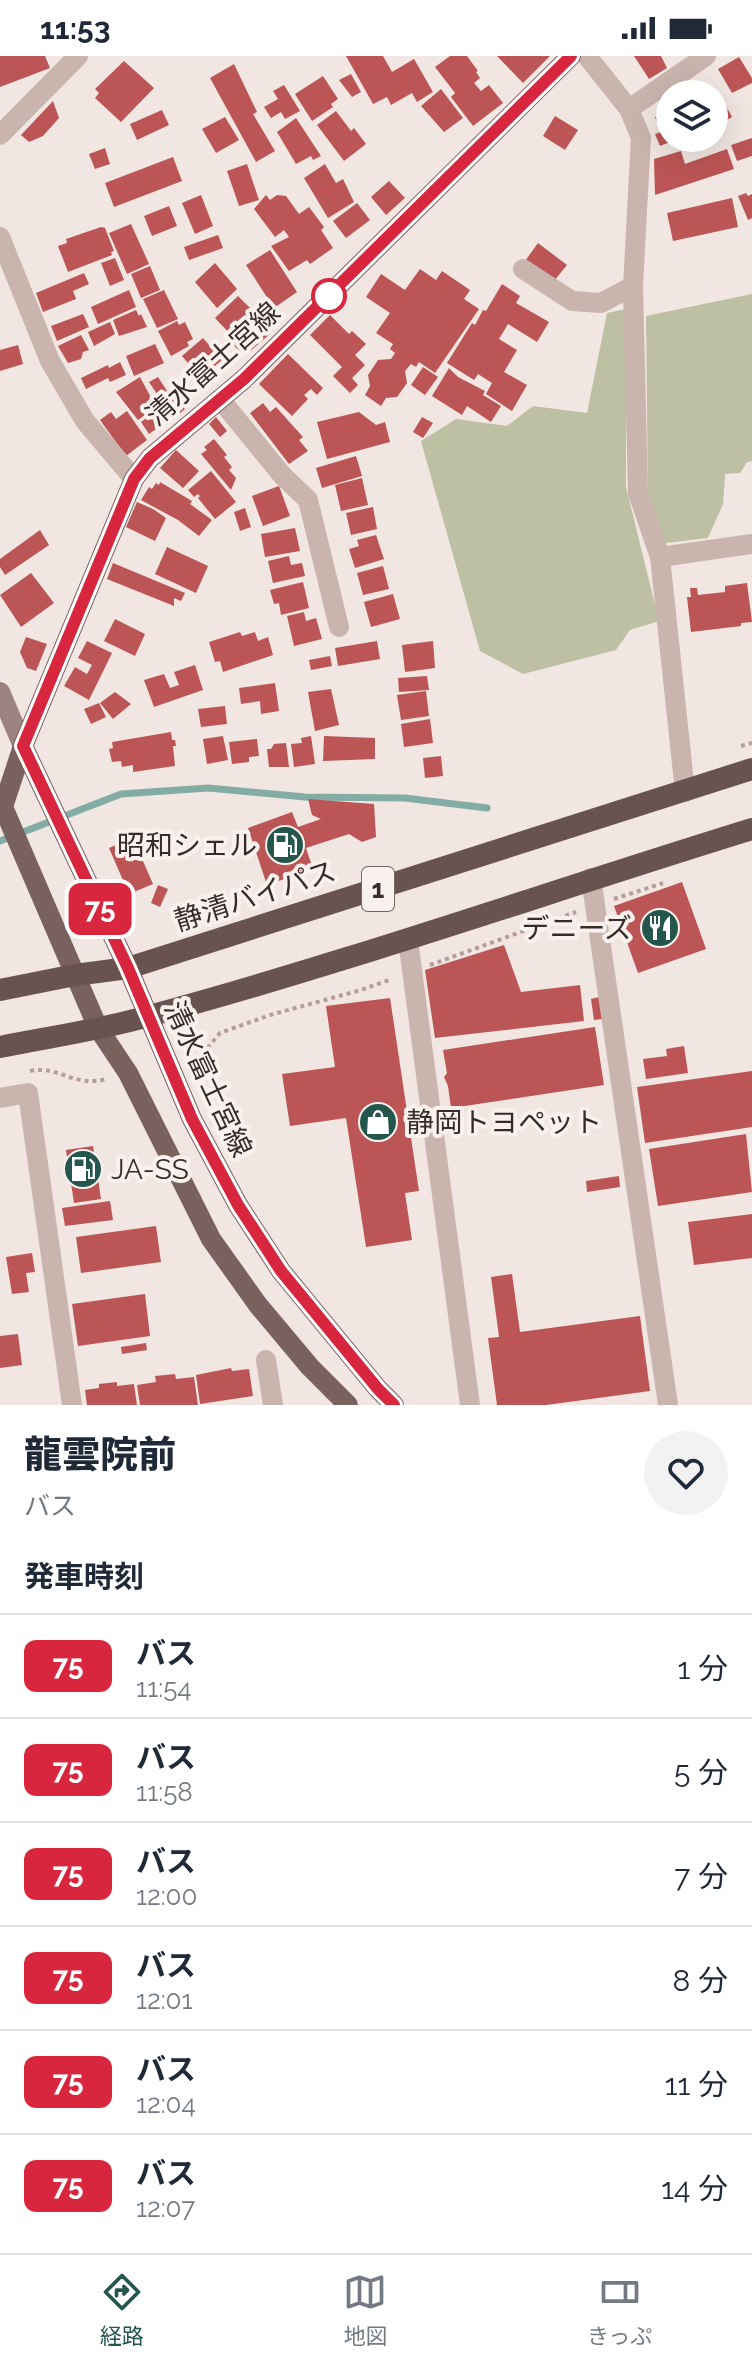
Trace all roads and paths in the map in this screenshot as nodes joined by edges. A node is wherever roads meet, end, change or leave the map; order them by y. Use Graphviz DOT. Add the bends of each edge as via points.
graph roads {
  1 [pos="78,56"];
  2 [pos="571,56"];
  3 [pos="587,56"];
  4 [pos="706,56"];
  5 [pos="629,109"];
  6 [pos="0,135"];
  7 [pos="0,237"];
  8 [pos="523,269"];
  9 [pos="633,286"];
  10 [pos="220,399"];
  11 [pos="134,479"];
  12 [pos="752,544"];
  13 [pos="660,557"];
  14 [pos="339,627"];
  15 [pos="0,692"];
  16 [pos="23,746"];
  17 [pos="752,769"];
  18 [pos="685,792"];
  19 [pos="1,807"];
  20 [pos="752,829"];
  21 [pos="591,878"];
  22 [pos="667,882"];
  23 [pos="596,905"];
  24 [pos="408,940"];
  25 [pos="128,968"];
  26 [pos="411,972"];
  27 [pos="75,975"];
  28 [pos="0,990"];
  29 [pos="147,1017"];
  30 [pos="98,1028"];
  31 [pos="0,1047"];
  32 [pos="168,1064"];
  33 [pos="28,1071"];
  34 [pos="128,1073"];
  35 [pos="0,1098"];
  36 [pos="266,1360"];
  37 [pos="72,1405"];
  38 [pos="273,1405"];
  39 [pos="348,1405"];
  40 [pos="394,1405"];
  41 [pos="470,1405"];
  42 [pos="668,1405"];
  1 -- 6 [label="street"];
  2 -- 10 [label="main road, 清水富士宮線"];
  3 -- 5 [label="street"];
  4 -- 5 [label="street"];
  5 -- 9 [label="street" via="641,138"];
  7 -- 11 [label="street" via="50,361 85,421"];
  8 -- 9 [label="street" via="572,301 601,303"];
  9 -- 13 [label="street" via="638,493"];
  10 -- 11 [label="main road, 清水富士宮線" via="150,458"];
  10 -- 14 [label="street" via="308,500"];
  11 -- 16 [label="main road, 清水富士宮線"];
  12 -- 13 [label="street"];
  13 -- 18 [label="street"];
  15 -- 16 [label="main road"];
  16 -- 19 [label="main road, 清水富士宮線"];
  16 -- 25 [label="main road, 清水富士宮線"];
  17 -- 18 [label="highway, 静清バイパス / 1"];
  18 -- 25 [label="highway, 静清バイパス / 1"];
  19 -- 27 [label="main road, 清水富士宮線"];
  20 -- 21 [label="highway, 1"];
  21 -- 23 [label="street"];
  21 -- 24 [label="highway, 1"];
  22 -- 23 [label="path"];
  23 -- 26 [label="path"];
  23 -- 42 [label="street"];
  24 -- 26 [label="street"];
  24 -- 29 [label="highway, 1"];
  25 -- 27 [label="highway, 静清バイパス / 1"];
  25 -- 29 [label="main road, 清水富士宮線"];
  26 -- 32 [label="path" via="220,1033 200,1057"];
  26 -- 41 [label="street"];
  27 -- 28 [label="highway, 静清バイパス / 1"];
  27 -- 30 [label="main road, 清水富士宮線"];
  29 -- 30 [label="highway, 1"];
  29 -- 32 [label="main road, 清水富士宮線"];
  30 -- 31 [label="highway, 1"];
  30 -- 34 [label="main road, 清水富士宮線"];
  32 -- 40 [label="main road, 清水富士宮線" via="238,1205 281,1271"];
  33 -- 34 [label="path" via="43,1068 89,1084"];
  34 -- 39 [label="main road, 清水富士宮線" via="211,1239 258,1305"];
  35 -- 37 [label="street" via="28,1093"];
  36 -- 38 [label="street"];
}
